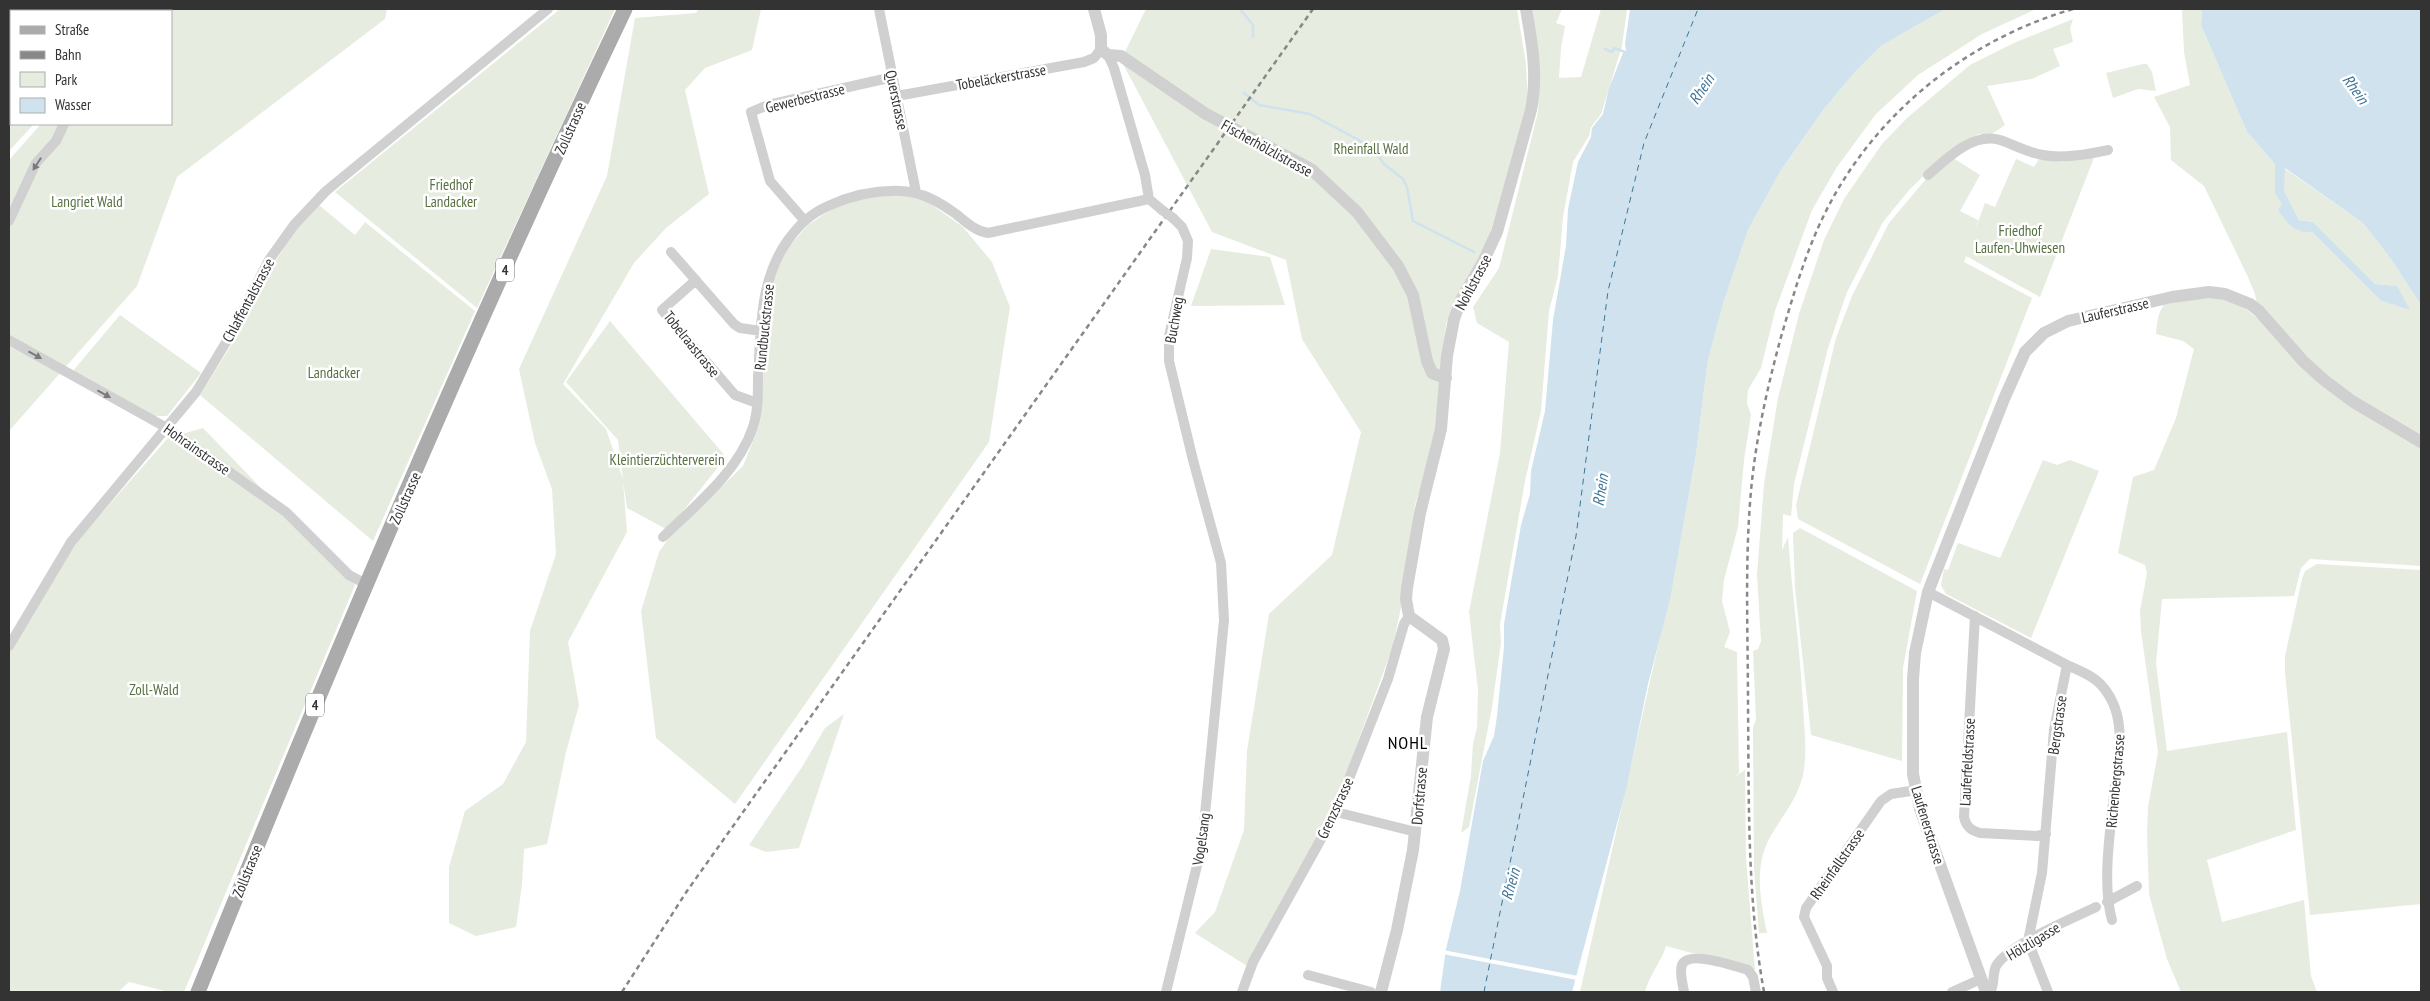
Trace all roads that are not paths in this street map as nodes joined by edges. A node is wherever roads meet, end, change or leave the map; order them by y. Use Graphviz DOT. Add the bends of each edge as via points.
graph roads {
  1 [pos="548,9"];
  2 [pos="625,9"];
  3 [pos="879,9"];
  4 [pos="1094,9"];
  5 [pos="1526,9"];
  6 [pos="1105,52"];
  7 [pos="893,77"];
  8 [pos="896,96"];
  9 [pos="64,125"];
  10 [pos="2108,150"];
  11 [pos="1928,175"];
  12 [pos="916,192"];
  13 [pos="1149,199"];
  14 [pos="804,220"];
  15 [pos="9,221"];
  16 [pos="671,252"];
  17 [pos="696,280"];
  18 [pos="761,331"];
  19 [pos="9,340"];
  20 [pos="1446,378"];
  21 [pos="757,403"];
  22 [pos="167,428"];
  23 [pos="2421,442"];
  24 [pos="663,537"];
  25 [pos="366,584"];
  26 [pos="1928,592"];
  27 [pos="1409,616"];
  28 [pos="1974,616"];
  29 [pos="9,646"];
  30 [pos="2067,665"];
  31 [pos="1218,682"];
  32 [pos="1917,790"];
  33 [pos="1336,812"];
  34 [pos="1416,832"];
  35 [pos="2046,834"];
  36 [pos="2138,886"];
  37 [pos="2107,902"];
  38 [pos="2096,907"];
  39 [pos="2112,920"];
  40 [pos="2028,941"];
  41 [pos="1308,975"];
  42 [pos="1981,979"];
  43 [pos="198,992"];
  44 [pos="1166,992"];
  45 [pos="1242,992"];
  46 [pos="1371,992"];
  47 [pos="1381,992"];
  48 [pos="1684,992"];
  49 [pos="1756,992"];
  50 [pos="1833,992"];
  51 [pos="1952,992"];
  52 [pos="1986,992"];
  53 [pos="1990,992"];
  54 [pos="2048,992"];
  1 -- 22 [label="street, Chlaffentalstrasse" via="304,212 268,260 209,373"];
  2 -- 25 [label="main road, Zollstrasse / 4"];
  3 -- 7 [label="street, Querstrasse"];
  4 -- 6 [label="street"];
  5 -- 20 [label="street, Nohlstrasse" via="1534,57 1532,110 1497,232 1454,319"];
  6 -- 8 [label="street, Tobeläckerstrasse" via="1084,62"];
  6 -- 13 [label="street" via="1114,68"];
  6 -- 20 [label="street, Fischerhölzlistrasse" via="1121,56 1206,114 1311,169 1357,212 1398,266 1413,295 1432,373"];
  7 -- 8 [label="street, Querstrasse"];
  7 -- 14 [label="street, Gewerbestrasse" via="768,105 751,112 770,181"];
  8 -- 12 [label="street, Querstrasse"];
  9 -- 15 [label="street, one-way" via="56,141 36,163"];
  10 -- 11 [label="street" via="2044,156 1985,138 1973,141"];
  12 -- 13 [label="street, Rundbuckstrasse" via="936,200 974,229 988,233"];
  12 -- 14 [label="street, Rundbuckstrasse" via="875,192 833,204"];
  13 -- 31 [label="street, Buchweg, bridge" via="1182,227 1188,241 1169,336 1169,361 1222,563 1224,620"];
  14 -- 18 [label="street, Rundbuckstrasse" via="772,267 764,298"];
  16 -- 17 [label="street"];
  17 -- 18 [label="street" via="734,324"];
  17 -- 21 [label="street, Tobelraastrasse" via="662,310 735,395"];
  18 -- 21 [label="street, Rundbuckstrasse"];
  19 -- 22 [label="street, Hohrainstrasse, one-way"];
  20 -- 27 [label="street, Nohlstrasse" via="1441,429 1420,513 1407,588"];
  21 -- 24 [label="street, Rundbuckstrasse" via="753,427 736,463"];
  22 -- 25 [label="street, Hohrainstrasse" via="286,512 349,575"];
  22 -- 29 [label="street, Chlaffentalstrasse" via="71,542"];
  23 -- 26 [label="street, Lauferstrasse" via="2352,401 2324,380 2259,311 2232,296 2195,293 2068,321 2056,326 2025,352"];
  25 -- 43 [label="main road, Zollstrasse / 4"];
  26 -- 28 [label="street"];
  26 -- 32 [label="street, Laufenerstrasse" via="1913,679"];
  27 -- 33 [label="street, Grenzstrasse"];
  27 -- 34 [label="street, Dorfstrasse" via="1435,634 1443,644 1424,734"];
  28 -- 30 [label="street"];
  28 -- 35 [label="street, Lauferfeldstrasse" via="1966,824 1980,833"];
  30 -- 35 [label="street, Bergstrasse" via="2054,730"];
  30 -- 37 [label="street, Richenbergstrasse" via="2092,677 2104,688 2118,719 2120,747 2111,817"];
  31 -- 44 [label="street, Vogelsang" via="1202,845"];
  32 -- 42 [label="street, Laufenerstrasse" via="1924,820"];
  32 -- 50 [label="street, Rheinfallstrasse" via="1891,794 1882,801 1806,908 1804,917 1826,966"];
  33 -- 34 [label="street"];
  33 -- 45 [label="street, Grenzstrasse" via="1254,962"];
  34 -- 47 [label="street, Dorfstrasse"];
  35 -- 40 [label="street, Bergstrasse" via="2042,873"];
  36 -- 37 [label="street"];
  37 -- 39 [label="street, Richenbergstrasse"];
  38 -- 40 [label="street, Hölzligasse"];
  40 -- 53 [label="street, Hölzligasse" via="1998,964"];
  40 -- 54 [label="street"];
  41 -- 46 [label="street"];
  42 -- 51 [label="street"];
  42 -- 52 [label="street, Laufenerstrasse"];
  48 -- 49 [label="street" via="1682,965 1693,957 1748,970"];
}
